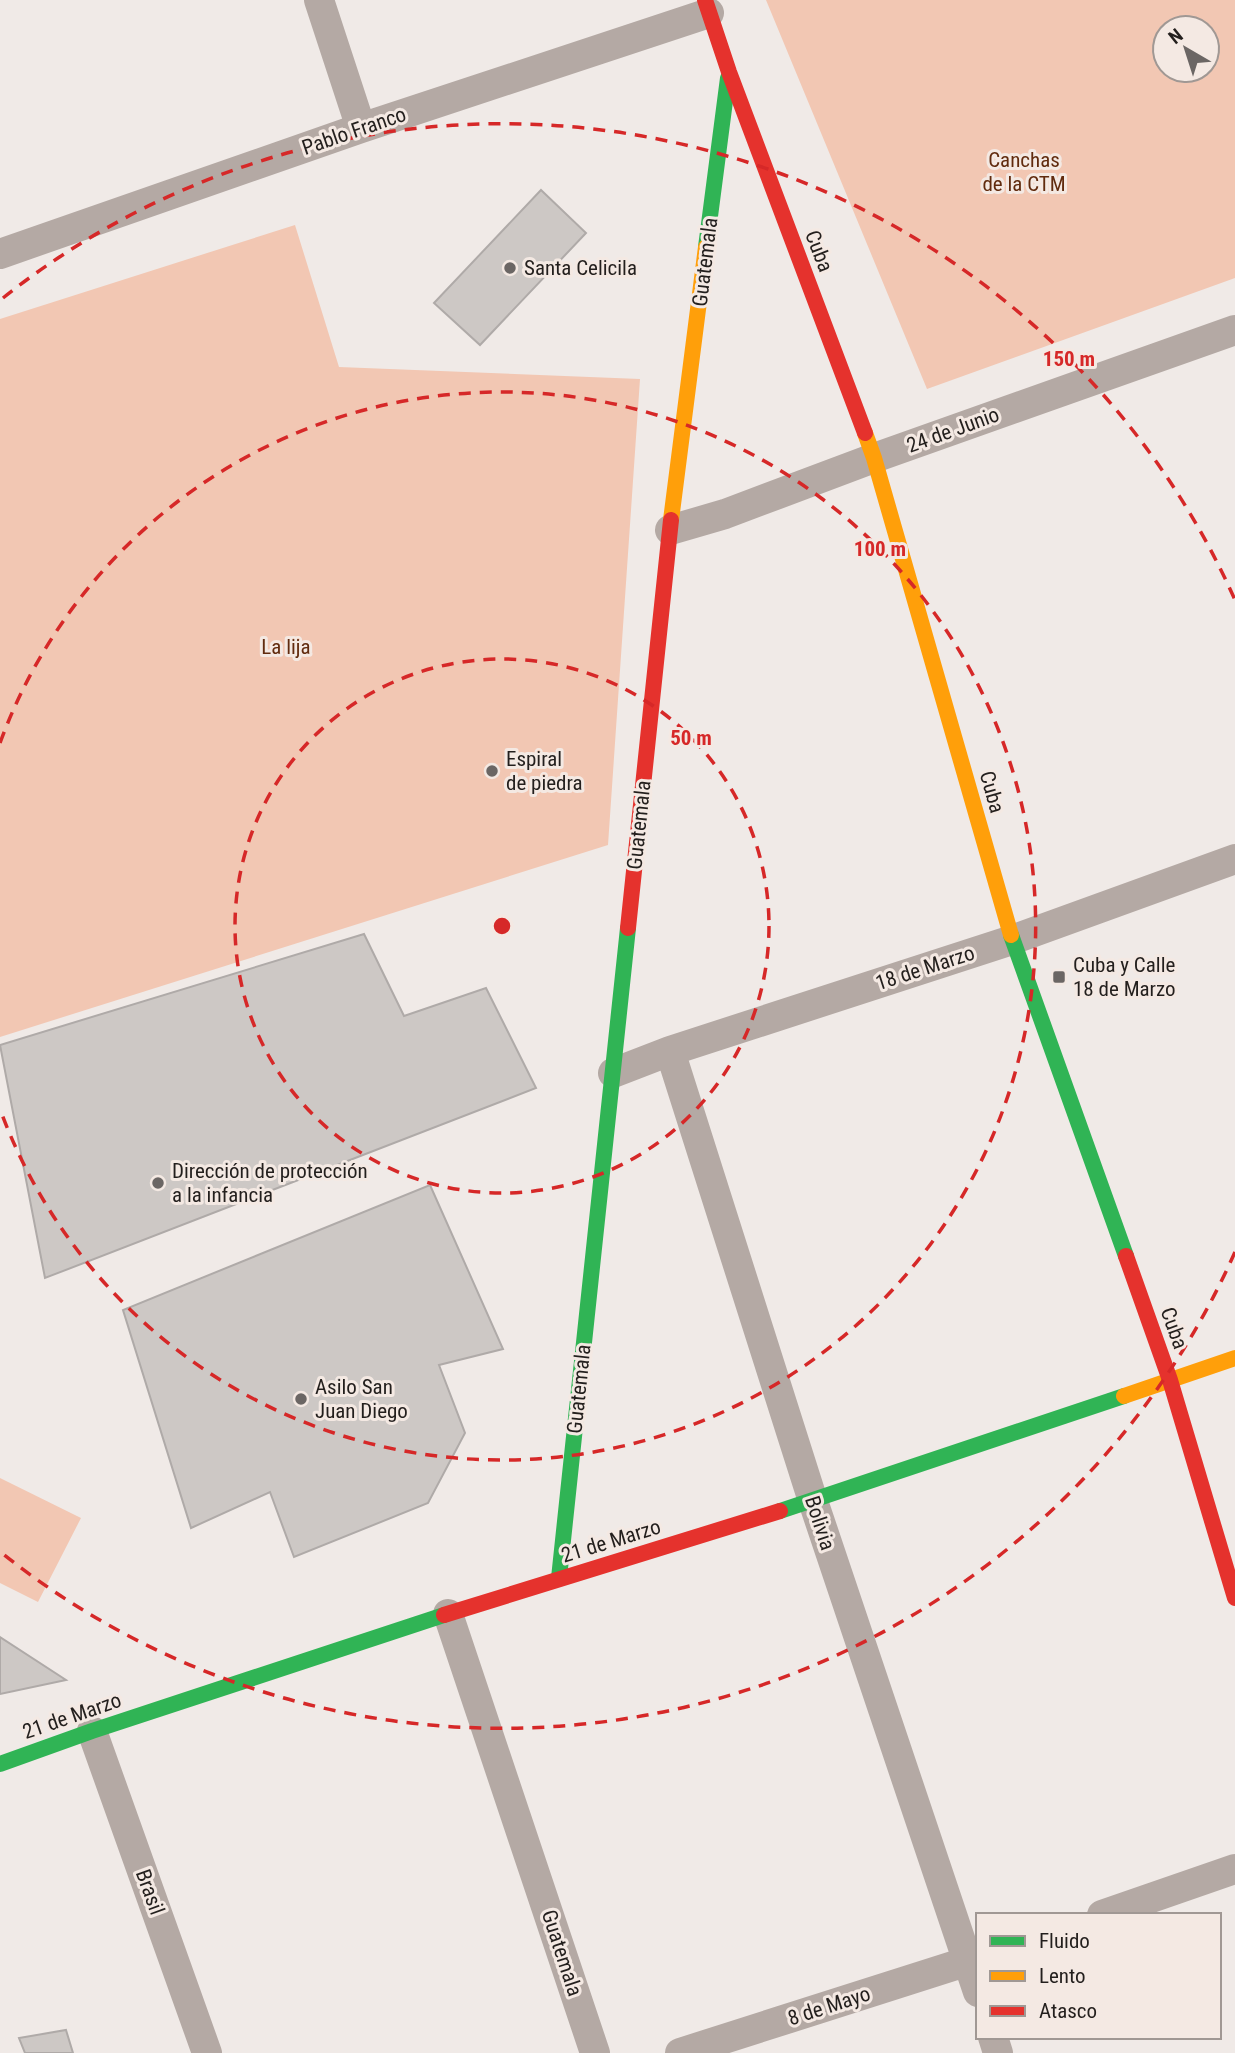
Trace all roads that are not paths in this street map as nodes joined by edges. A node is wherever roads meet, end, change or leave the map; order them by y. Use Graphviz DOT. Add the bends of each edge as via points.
graph roads {
  1 [pos="319,0"];
  2 [pos="707,6"];
  3 [pos="729,72"];
  4 [pos="362,128"];
  5 [pos="2,247"];
  6 [pos="1233,338"];
  7 [pos="874,458"];
  8 [pos="670,530"];
  9 [pos="1235,859"];
  10 [pos="1013,940"];
  11 [pos="670,1051"];
  12 [pos="613,1073"];
  13 [pos="1235,1358"];
  14 [pos="1170,1380"];
  15 [pos="813,1501"];
  16 [pos="559,1578"];
  17 [pos="1235,1598"];
  18 [pos="448,1614"];
  19 [pos="92,1731"];
  20 [pos="0,1764"];
  21 [pos="1235,1868"];
  22 [pos="1108,1913"];
  23 [pos="973,1960"];
  24 [pos="976,1979"];
  25 [pos="207,2053"];
  26 [pos="595,2053"];
  27 [pos="680,2053"];
  1 -- 4 [label="street"];
  2 -- 3 [label="street, Cuba"];
  2 -- 4 [label="street, Pablo Franco"];
  3 -- 7 [label="street, Cuba"];
  3 -- 8 [label="street, Guatemala"];
  4 -- 5 [label="street, Pablo Franco"];
  6 -- 7 [label="street, 24 de Junio"];
  7 -- 8 [label="street, 24 de Junio"];
  7 -- 10 [label="street, Cuba"];
  8 -- 12 [label="street, Guatemala"];
  9 -- 10 [label="street, 18 de Marzo"];
  10 -- 11 [label="street, 18 de Marzo"];
  10 -- 14 [label="street, Cuba"];
  11 -- 12 [label="street, 18 de Marzo"];
  11 -- 15 [label="street, Bolivia"];
  12 -- 16 [label="street, Guatemala"];
  13 -- 14 [label="street, 21 de Marzo"];
  14 -- 15 [label="street, 21 de Marzo"];
  14 -- 17 [label="street, Cuba"];
  15 -- 16 [label="street, 21 de Marzo"];
  15 -- 23 [label="street, Bolivia"];
  16 -- 18 [label="street, 21 de Marzo"];
  18 -- 19 [label="street, 21 de Marzo"];
  18 -- 26 [label="street, Guatemala"];
  19 -- 20 [label="street, 21 de Marzo"];
  19 -- 25 [label="street, Brasil"];
  21 -- 22 [label="street"];
  23 -- 24 [label="street, Bolivia"];
  23 -- 27 [label="street, 8 de Mayo"];
}
